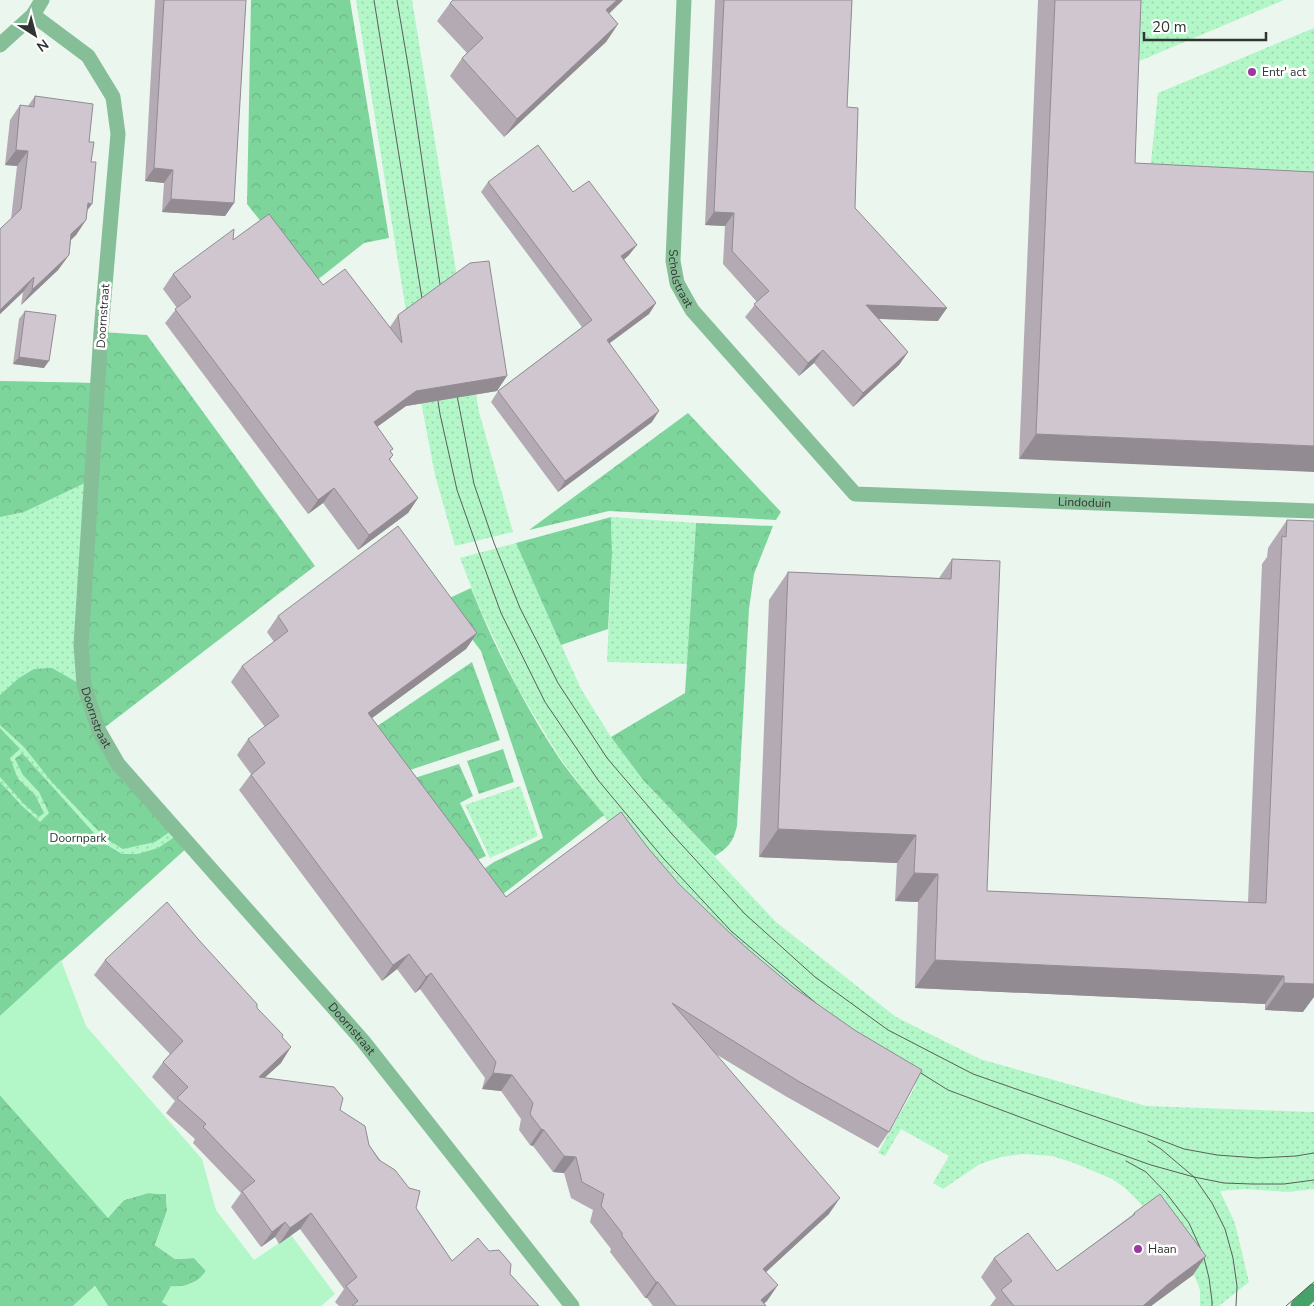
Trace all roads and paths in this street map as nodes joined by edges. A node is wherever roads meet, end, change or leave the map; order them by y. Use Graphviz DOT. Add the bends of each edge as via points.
graph roads {
  1 [pos="42,0"];
  2 [pos="684,0"];
  3 [pos="33,15"];
  4 [pos="0,45"];
  5 [pos="855,494"];
  6 [pos="1314,511"];
  7 [pos="1314,1291"];
  8 [pos="572,1306"];
  9 [pos="1298,1306"];
  1 -- 3 [label="street"];
  2 -- 5 [label="street, Scholstraat" via="673,261 677,283 692,310"];
  3 -- 4 [label="street"];
  3 -- 8 [label="street, Doornstraat" via="88,56 113,97 118,134 101,332 81,645 84,686 100,731 118,764 363,1041"];
  5 -- 6 [label="street, Lindoduin"];
  7 -- 9 [label="main road"];
}
